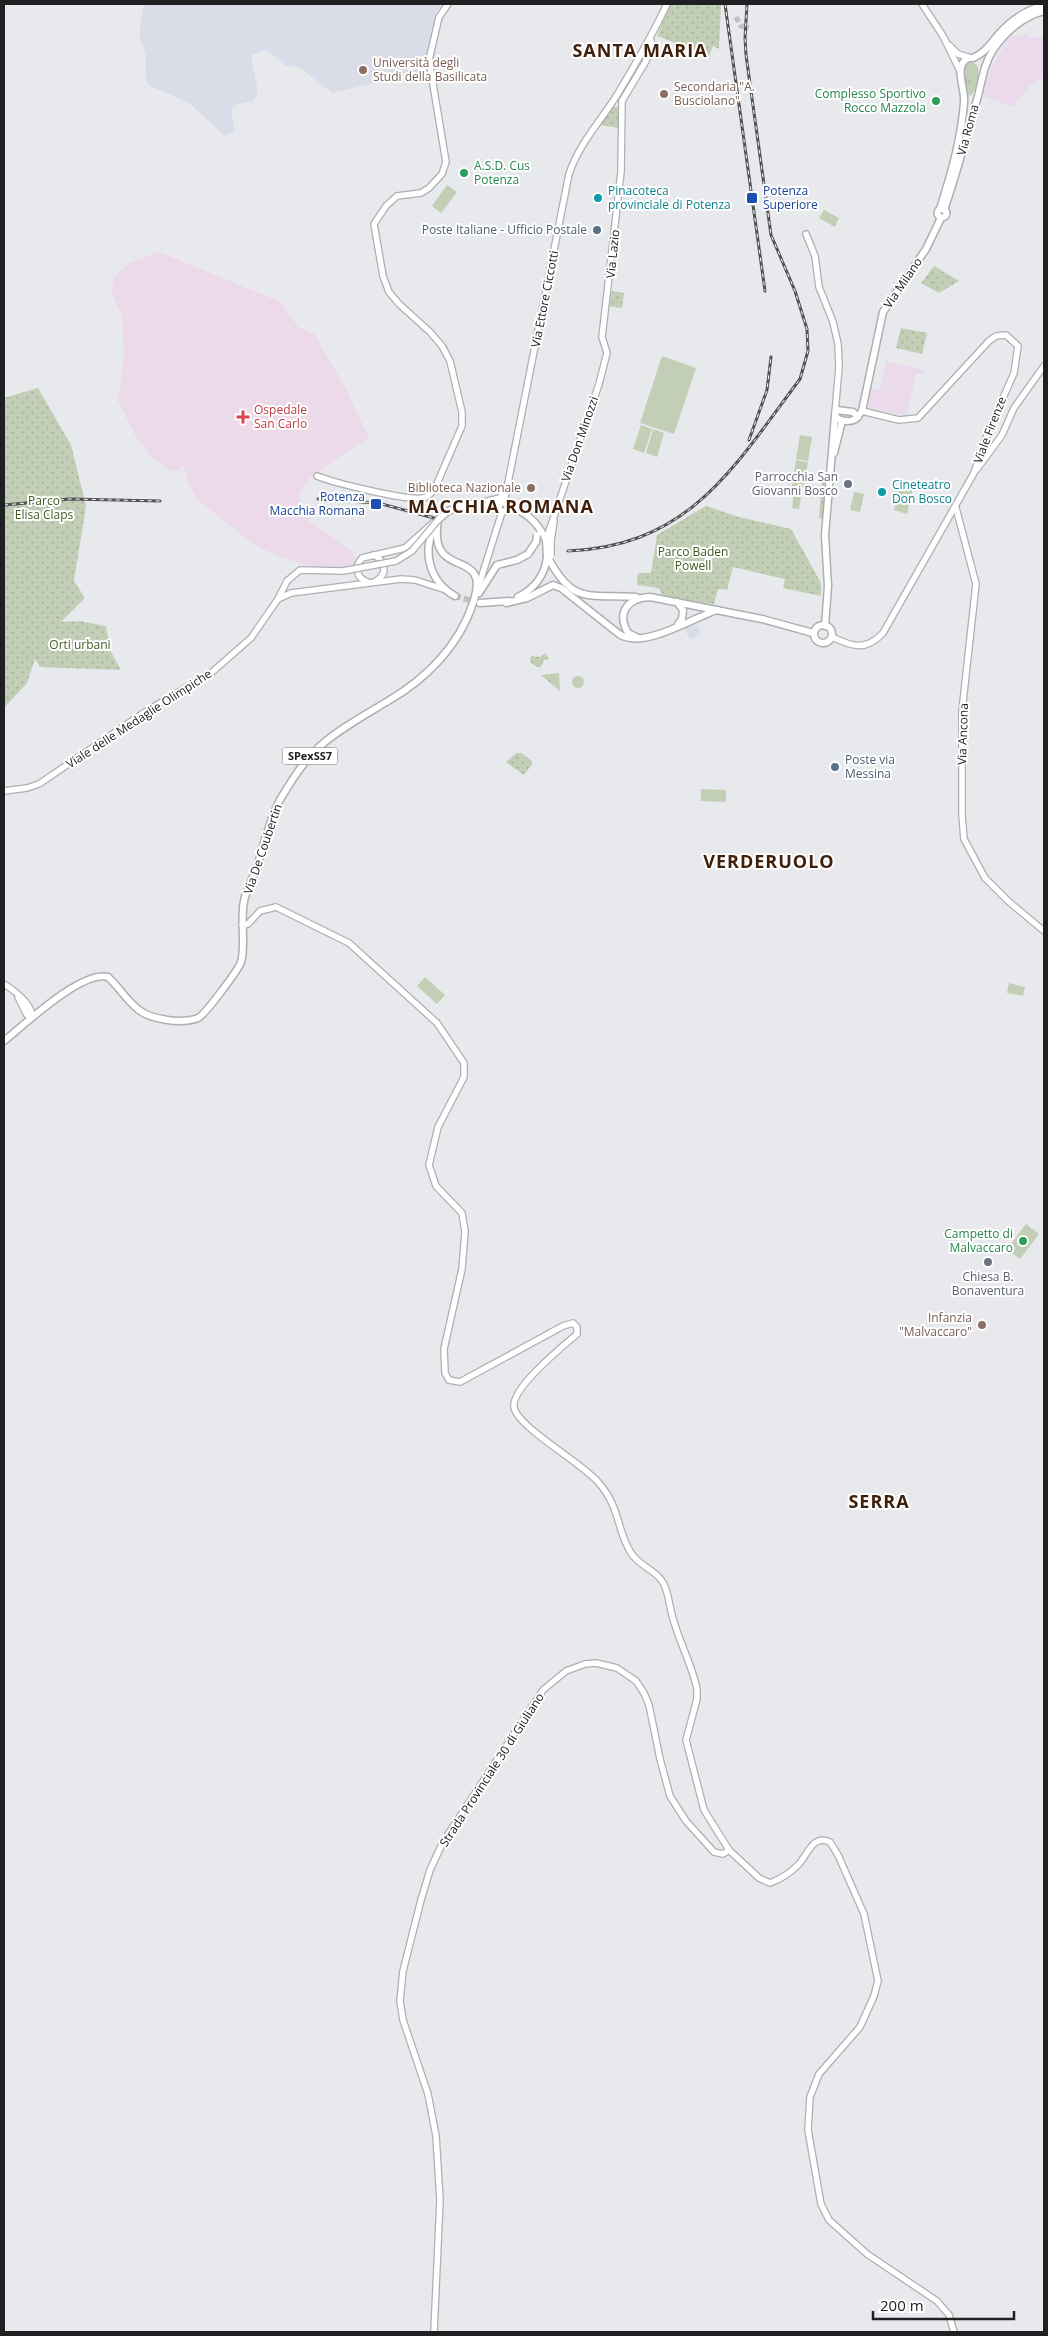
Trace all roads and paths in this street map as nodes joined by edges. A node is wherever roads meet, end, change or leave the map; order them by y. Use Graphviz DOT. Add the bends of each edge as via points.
graph roads {
  1 [pos="448,4"];
  2 [pos="667,4"];
  3 [pos="922,4"];
  4 [pos="1044,5"];
  5 [pos="1044,11"];
  6 [pos="945,40"];
  7 [pos="971,58"];
  8 [pos="983,70"];
  9 [pos="960,71"];
  10 [pos="965,97"];
  11 [pos="619,99"];
  12 [pos="976,101"];
  13 [pos="942,210"];
  14 [pos="806,234"];
  15 [pos="1044,366"];
  16 [pos="602,374"];
  17 [pos="859,413"];
  18 [pos="835,414"];
  19 [pos="842,421"];
  20 [pos="989,430"];
  21 [pos="1002,432"];
  22 [pos="974,473"];
  23 [pos="830,474"];
  24 [pos="317,476"];
  25 [pos="509,483"];
  26 [pos="476,504"];
  27 [pos="503,507"];
  28 [pos="956,508"];
  29 [pos="438,520"];
  30 [pos="537,526"];
  31 [pos="549,540"];
  32 [pos="371,555"];
  33 [pos="549,556"];
  34 [pos="370,582"];
  35 [pos="479,585"];
  36 [pos="452,594"];
  37 [pos="640,597"];
  38 [pos="278,599"];
  39 [pos="677,602"];
  40 [pos="477,603"];
  41 [pos="506,603"];
  42 [pos="717,610"];
  43 [pos="678,624"];
  44 [pos="825,626"];
  45 [pos="813,633"];
  46 [pos="832,637"];
  47 [pos="639,638"];
  48 [pos="4,791"];
  49 [pos="242,925"];
  50 [pos="1044,931"];
  51 [pos="4,984"];
  52 [pos="25,1005"];
  53 [pos="45,1009"];
  54 [pos="32,1017"];
  55 [pos="14,1033"];
  56 [pos="4,1041"];
  57 [pos="729,1850"];
  58 [pos="434,2332"];
  59 [pos="954,2332"];
  1 -- 24 [label="main road" via="439,17 429,60 446,162 442,174 429,188 420,193 397,196 386,206 378,216 374,231 389,292 430,332 450,361 462,412 462,426 435,488 422,498 399,496"];
  2 -- 11 [label="main road"];
  3 -- 6 [label="main road, Via Roma"];
  4 -- 7 [label="main road" via="1023,14 988,48"];
  5 -- 8 [label="main road" via="1026,18 1010,30 992,51"];
  6 -- 7 [label="main road, Via Roma" via="958,54"];
  6 -- 9 [label="main road, Via Roma"];
  7 -- 8 [label="main road, Via Roma" via="979,61"];
  7 -- 9 [label="main road" via="964,61"];
  8 -- 12 [label="main road, Via Roma"];
  9 -- 10 [label="main road, Via Roma"];
  10 -- 12 [label="main road" via="970,102"];
  10 -- 13 [label="main road, Via Roma" via="954,165"];
  11 -- 16 [label="main road, Via Lazio" via="621,172 602,337 607,353"];
  11 -- 25 [label="main road, Via Ettore Ciccotti / SPexSS7" via="609,106 586,139 569,174"];
  12 -- 13 [label="main road, Via Roma" via="954,184"];
  13 -- 17 [label="main road, Via Milano" via="937,214 941,218 937,229 884,312"];
  14 -- 18 [label="main road" via="838,344"];
  15 -- 21 [label="main road" via="1014,408"];
  16 -- 31 [label="main road, Via Don Minozzi"];
  17 -- 18 [label="main road" via="841,410"];
  17 -- 19 [label="main road" via="855,420"];
  17 -- 20 [label="main road, Viale Firenze" via="899,420 918,418 989,341 1006,335 1018,346 1017,358 1014,373"];
  18 -- 19 [label="main road"];
  18 -- 23 [label="main road"];
  19 -- 23 [label="main road"];
  20 -- 21 [label="main road" via="992,439"];
  20 -- 22 [label="main road, Viale Firenze"];
  21 -- 22 [label="main road"];
  22 -- 28 [label="main road, Viale Firenze"];
  23 -- 44 [label="main road" via="825,536 828,586"];
  25 -- 26 [label="main road" via="500,498"];
  25 -- 27 [label="main road, Via Ettore Ciccotti / SPexSS7"];
  26 -- 27 [label="main road"];
  26 -- 29 [label="main road, bridge" via="462,505"];
  27 -- 30 [label="main road" via="526,514"];
  27 -- 35 [label="main road, Via Ettore Ciccotti / SPexSS7"];
  28 -- 46 [label="main road, Viale Firenze" via="878,639 860,646"];
  28 -- 50 [label="main road, Via Ancona" via="976,584 962,711 964,839 986,878"];
  29 -- 32 [label="main road, bridge" via="405,548"];
  29 -- 35 [label="main road" via="438,547 449,558 471,570"];
  29 -- 36 [label="main road" via="430,542 429,559 436,580"];
  29 -- 38 [label="main road, Viale delle Medaglie Olimpiche, bridge" via="412,551 396,561 342,571 300,570 287,581"];
  30 -- 31 [label="main road"];
  30 -- 40 [label="main road, bridge" via="536,542 528,554 496,565"];
  31 -- 33 [label="main road, bridge"];
  32 -- 34 [label="main road" via="362,558 357,569 360,578"];
  32 -- 34 [label="main road" via="381,559 384,568 381,578"];
  33 -- 37 [label="main road" via="562,582 581,594"];
  33 -- 41 [label="main road" via="538,581"];
  34 -- 36 [label="main road" via="415,580 438,586"];
  34 -- 38 [label="main road" via="291,593"];
  35 -- 40 [label="main road, Via Ettore Ciccotti / SPexSS7"];
  37 -- 39 [label="main road"];
  37 -- 47 [label="main road" via="629,602 622,616 628,633"];
  38 -- 48 [label="main road, Viale delle Medaglie Olimpiche" via="251,638 211,673 145,712 39,784"];
  39 -- 42 [label="main road"];
  39 -- 43 [label="main road" via="683,610"];
  40 -- 41 [label="main road"];
  40 -- 49 [label="main road, Via De Coubertin / SPexSS7" via="458,636 435,665 414,684 320,746 294,776 279,800 244,901"];
  41 -- 47 [label="main road" via="553,586 626,638"];
  42 -- 43 [label="main road"];
  42 -- 45 [label="main road"];
  43 -- 47 [label="main road" via="652,636"];
  44 -- 45 [label="main road" via="816,627"];
  44 -- 46 [label="main road" via="832,631"];
  45 -- 46 [label="main road" via="814,638 822,642 828,642"];
  49 -- 53 [label="main road, Via De Coubertin" via="241,962 199,1018 186,1020 150,1015 140,1010 108,977 100,975 83,981"];
  49 -- 57 [label="main road" via="248,924 260,911 276,907 349,944 437,1023 464,1062 464,1077 438,1127 429,1165 436,1186 462,1213 465,1232 462,1269 444,1349 445,1373 453,1382 464,1381 563,1326 576,1325 577,1334 533,1375 516,1398 514,1409 527,1427 577,1462 599,1483 616,1509 631,1553 665,1586 674,1627 697,1688 686,1746 704,1810"];
  51 -- 52 [label="main road" via="14,990"];
  52 -- 53 [label="main road" via="37,1010"];
  52 -- 54 [label="main road" via="27,1015"];
  52 -- 55 [label="main road" via="24,1016"];
  53 -- 54 [label="main road, Via De Coubertin"];
  54 -- 55 [label="main road, Via De Coubertin"];
  55 -- 56 [label="main road, Via De Coubertin"];
  57 -- 58 [label="main road, Strada Provinciale 30 di Giuliano" via="724,1854 714,1852 686,1821 670,1796 649,1705 636,1681 617,1668 596,1663 566,1671 543,1690 444,1842 434,1860 421,1900 403,1971 400,2001 403,2020 428,2094 436,2136 440,2200"];
  57 -- 59 [label="main road" via="759,1878 770,1882 798,1865 817,1841 830,1842 838,1855 864,1914 878,1981 860,2027 819,2074 810,2097 808,2130 821,2204 829,2220 861,2249 937,2301 949,2315"];
}
